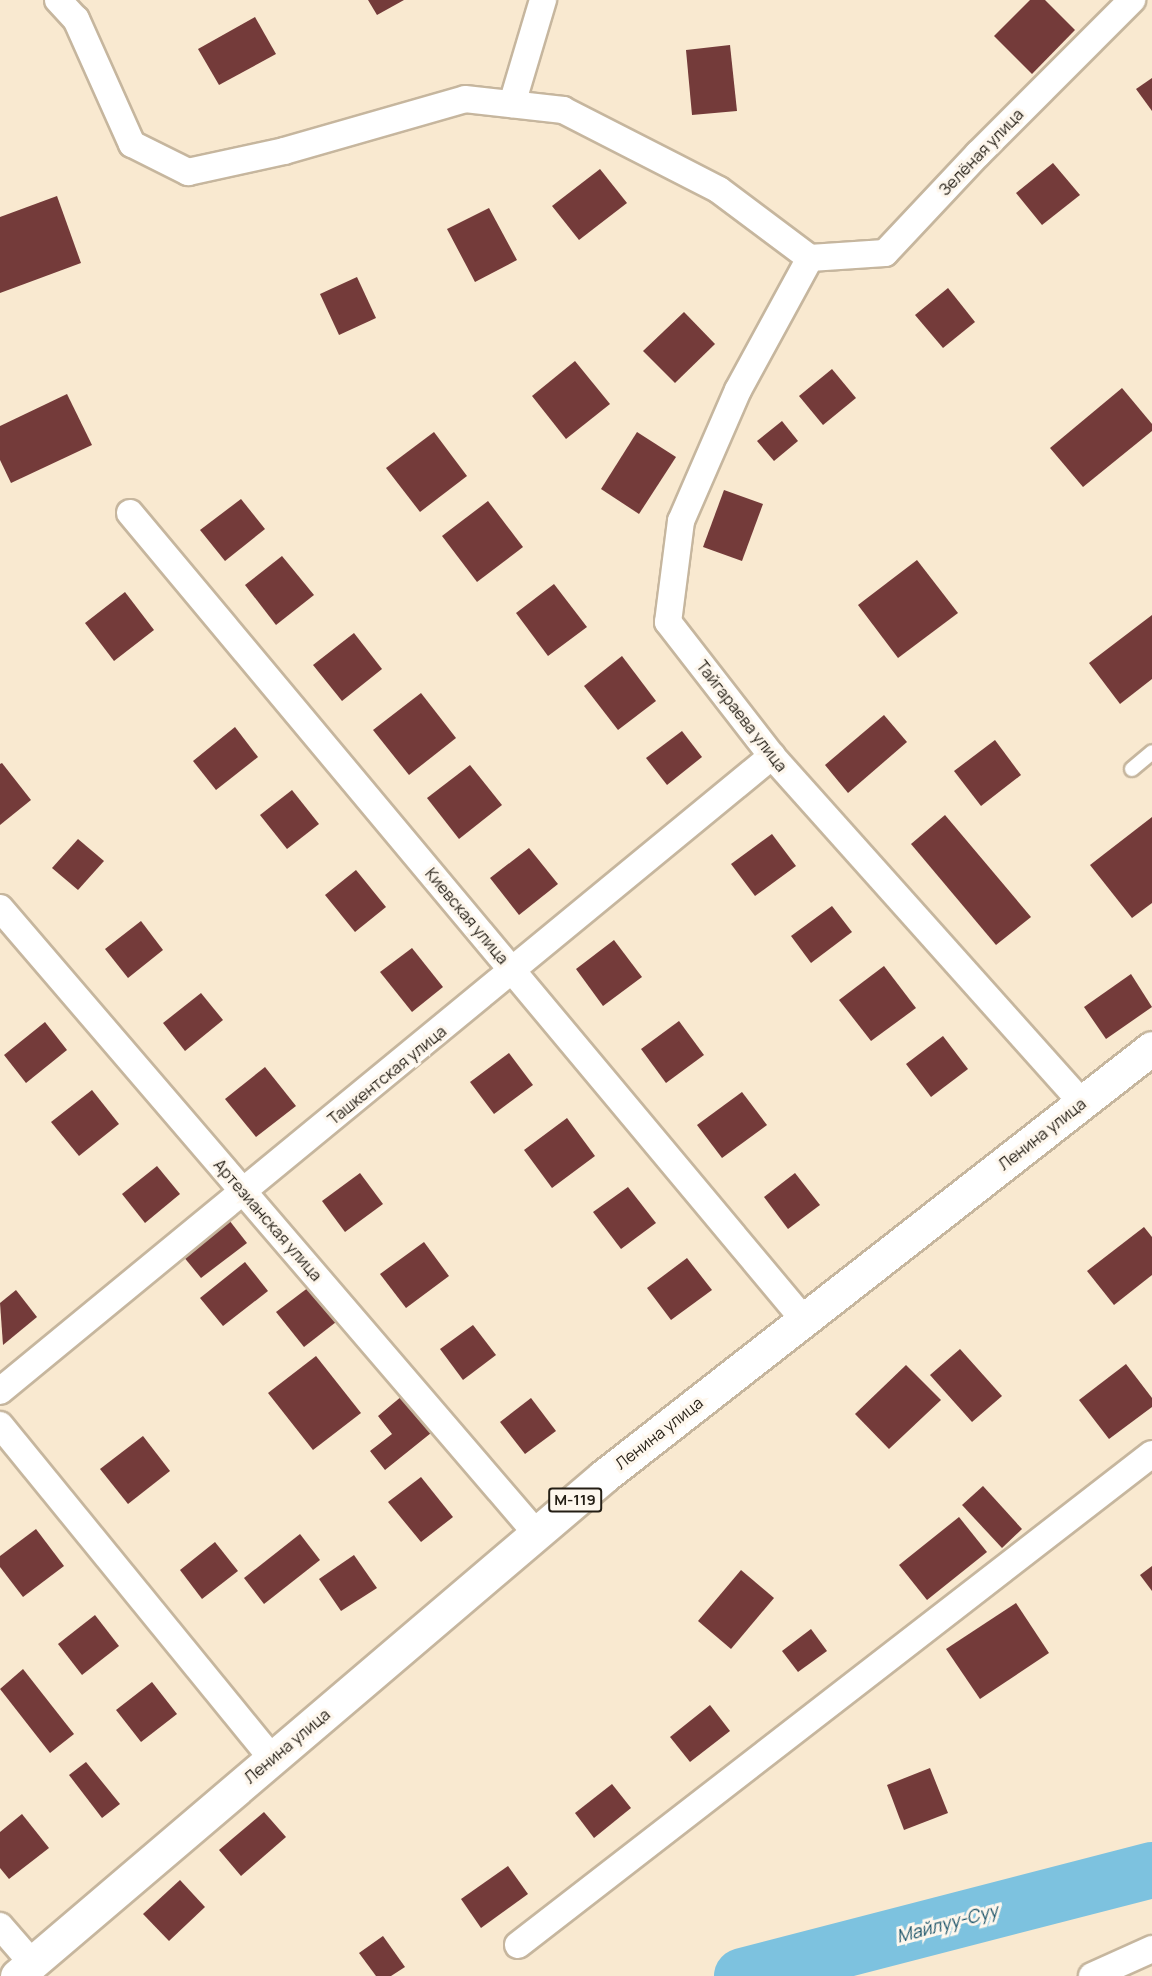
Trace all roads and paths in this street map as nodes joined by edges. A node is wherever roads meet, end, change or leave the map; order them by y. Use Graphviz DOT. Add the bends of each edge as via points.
graph roads {
  1 [pos="58,0"];
  2 [pos="543,0"];
  3 [pos="1132,0"];
  4 [pos="512,104"];
  5 [pos="810,258"];
  6 [pos="130,513"];
  7 [pos="1152,752"];
  8 [pos="772,756"];
  9 [pos="1132,769"];
  10 [pos="0,908"];
  11 [pos="513,971"];
  12 [pos="1152,1048"];
  13 [pos="1082,1103"];
  14 [pos="244,1192"];
  15 [pos="804,1320"];
  16 [pos="0,1391"];
  17 [pos="0,1425"];
  18 [pos="1152,1454"];
  19 [pos="537,1533"];
  20 [pos="272,1758"];
  21 [pos="0,1926"];
  22 [pos="518,1944"];
  23 [pos="1152,1950"];
  24 [pos="25,1970"];
  25 [pos="1092,1976"];
  1 -- 4 [label="street" via="76,19 132,144 188,172 284,151 465,99"];
  2 -- 4 [label="street"];
  3 -- 5 [label="street, Зелёная улица" via="885,253"];
  4 -- 5 [label="street" via="563,110 719,190"];
  5 -- 8 [label="street, Тайгараева улица" via="738,390 681,520 668,622"];
  6 -- 11 [label="street, Киевская улица"];
  7 -- 9 [label="lane"];
  8 -- 11 [label="street, Ташкентская улица"];
  8 -- 13 [label="street, Тайгараева улица"];
  10 -- 14 [label="street, Артезианская улица"];
  11 -- 14 [label="street, Ташкентская улица"];
  11 -- 15 [label="street, Киевская улица"];
  12 -- 13 [label="main road, Ленина улица / М-119"];
  13 -- 15 [label="main road, Ленина улица / М-119"];
  14 -- 16 [label="street, Ташкентская улица"];
  14 -- 19 [label="street, Артезианская улица"];
  15 -- 19 [label="main road, Ленина улица / М-119"];
  17 -- 20 [label="street"];
  18 -- 22 [label="street"];
  19 -- 20 [label="main road, Ленина улица / М-119"];
  20 -- 24 [label="main road, Ленина улица / М-119"];
  21 -- 24 [label="street"];
  23 -- 25 [label="street"];
}
